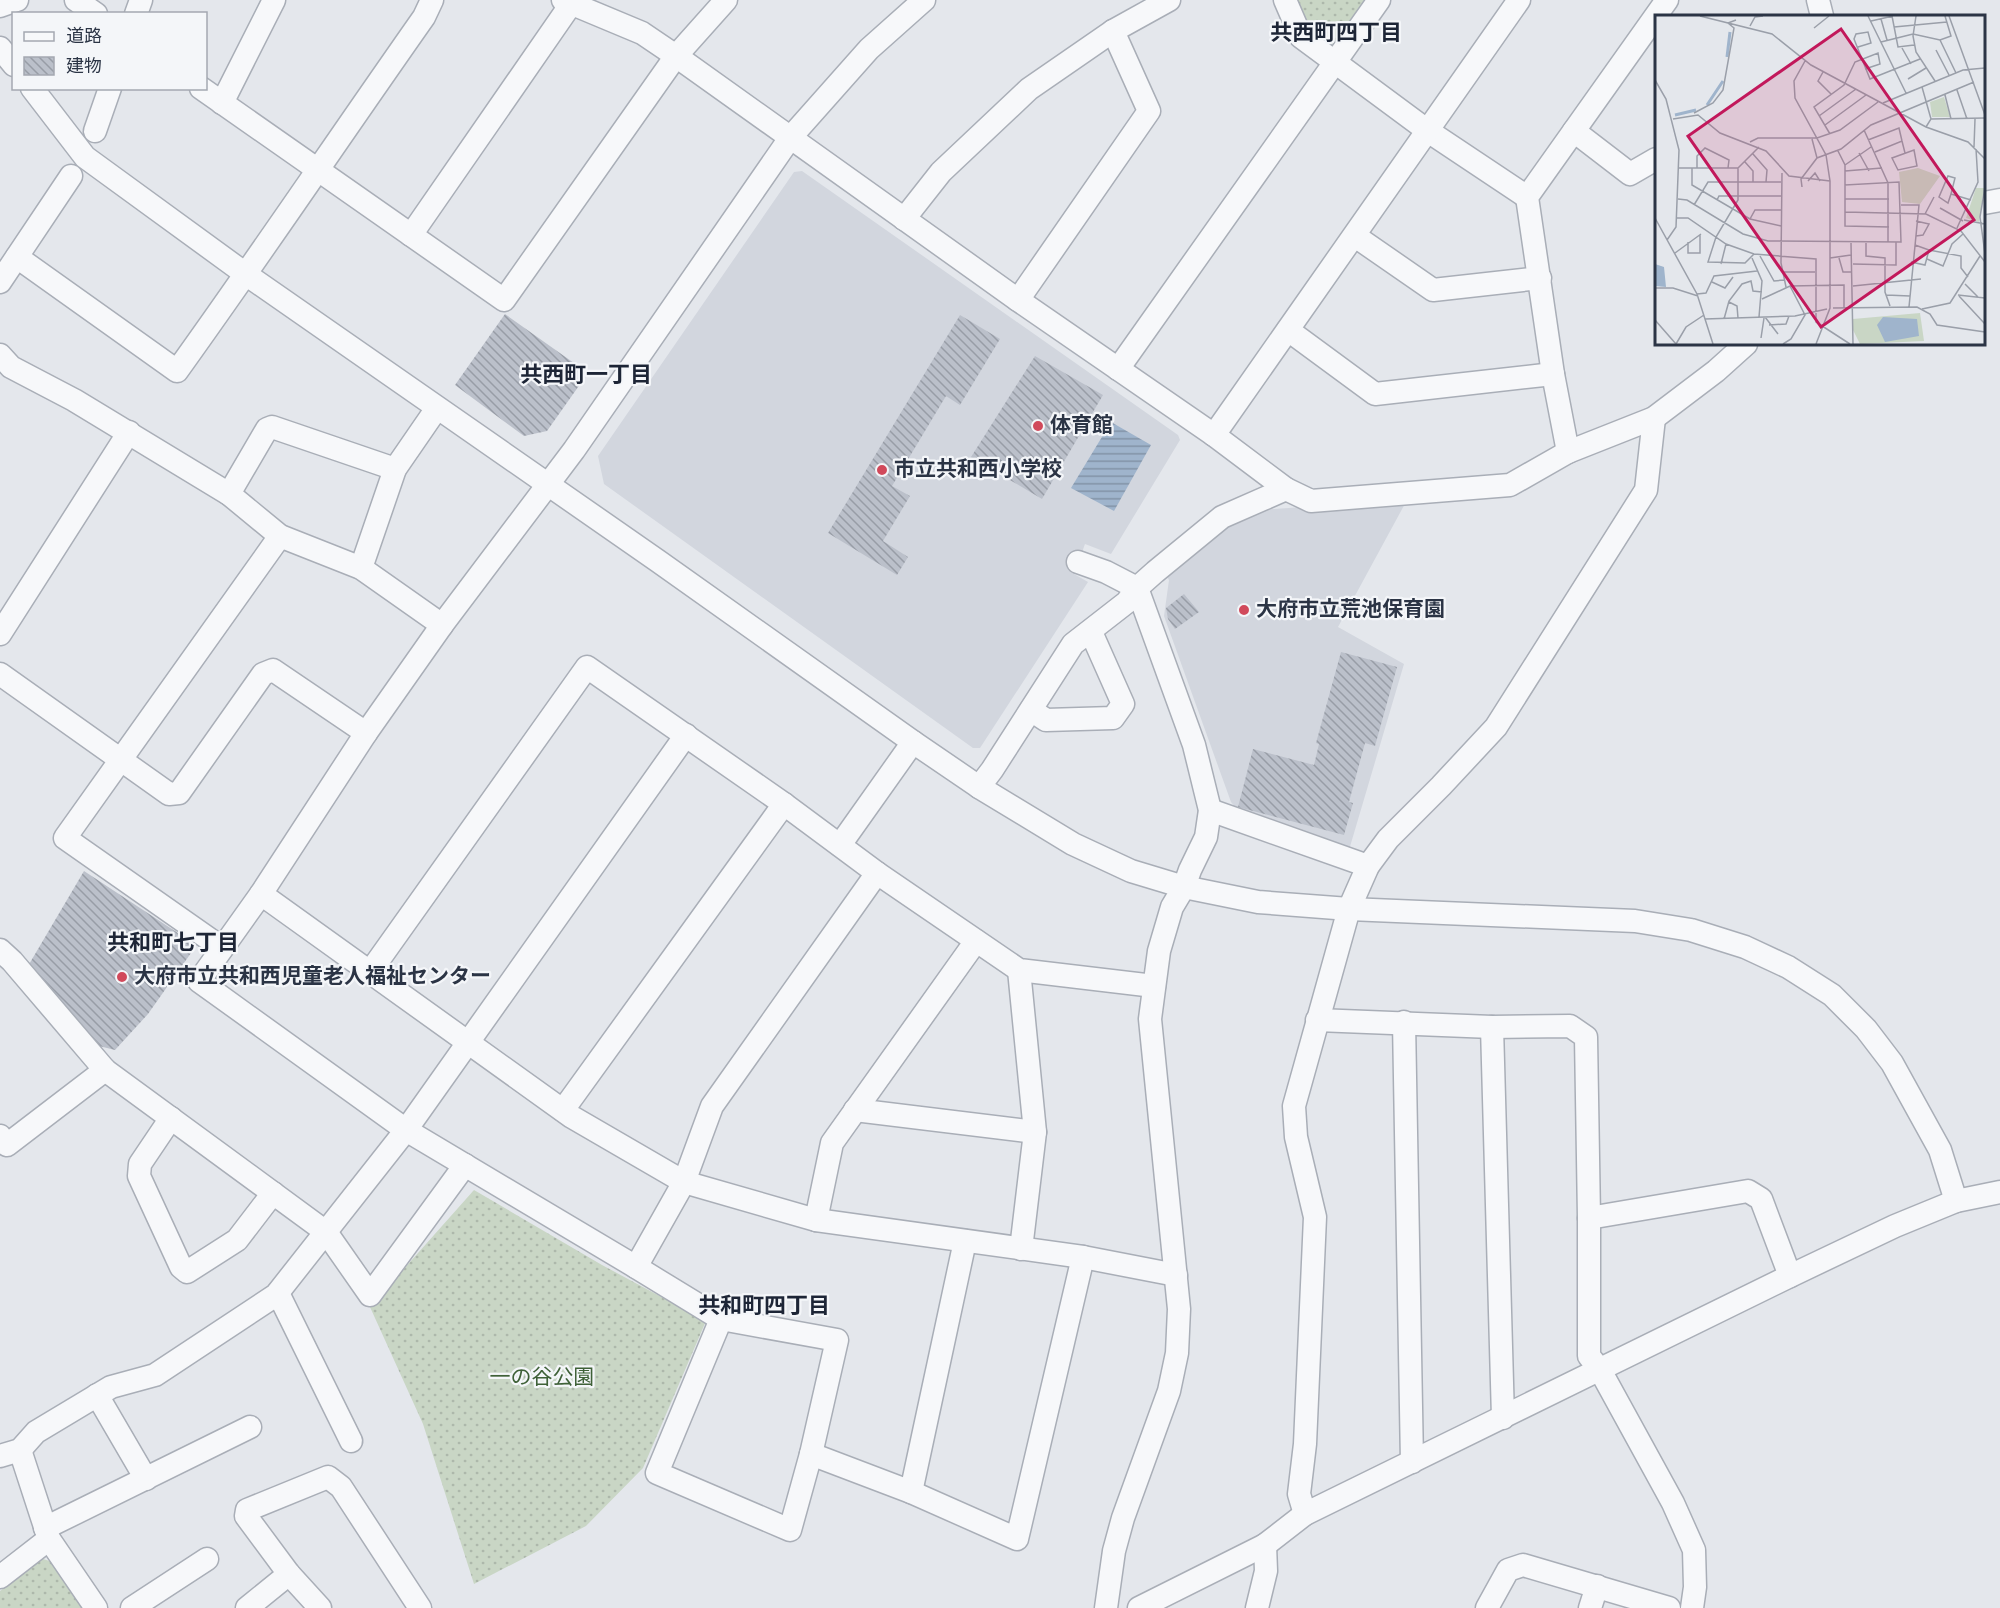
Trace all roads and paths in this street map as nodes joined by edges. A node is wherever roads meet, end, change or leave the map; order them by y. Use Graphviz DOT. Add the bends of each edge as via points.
graph roads {
  1 [pos="17,0"];
  2 [pos="76,0"];
  3 [pos="274,0"];
  4 [pos="432,0"];
  5 [pos="726,0"];
  6 [pos="924,0"];
  7 [pos="1169,0"];
  8 [pos="1285,0"];
  9 [pos="1379,0"];
  10 [pos="1519,0"];
  11 [pos="1666,0"];
  12 [pos="1818,0"];
  13 [pos="567,2"];
  14 [pos="0,6"];
  15 [pos="93,12"];
  16 [pos="1655,15"];
  17 [pos="1822,15"];
  18 [pos="1655,16"];
  19 [pos="1113,31"];
  20 [pos="0,48"];
  21 [pos="676,56"];
  22 [pos="12,63"];
  23 [pos="1335,63"];
  24 [pos="34,90"];
  25 [pos="109,90"];
  26 [pos="204,90"];
  27 [pos="222,104"];
  28 [pos="1428,130"];
  29 [pos="95,131"];
  30 [pos="1574,131"];
  31 [pos="790,138"];
  32 [pos="1655,160"];
  33 [pos="316,170"];
  34 [pos="71,176"];
  35 [pos="1527,197"];
  36 [pos="2000,200"];
  37 [pos="1985,203"];
  38 [pos="904,219"];
  39 [pos="411,235"];
  40 [pos="1355,236"];
  41 [pos="17,257"];
  42 [pos="247,275"];
  43 [pos="1540,278"];
  44 [pos="0,282"];
  45 [pos="1018,300"];
  46 [pos="1288,330"];
  47 [pos="1745,345"];
  48 [pos="0,356"];
  49 [pos="1118,369"];
  50 [pos="1553,374"];
  51 [pos="437,408"];
  52 [pos="1654,418"];
  53 [pos="129,432"];
  54 [pos="1214,435"];
  55 [pos="1568,452"];
  56 [pos="395,469"];
  57 [pos="547,485"];
  58 [pos="1286,489"];
  59 [pos="229,494"];
  60 [pos="280,536"];
  61 [pos="1078,562"];
  62 [pos="361,568"];
  63 [pos="1137,588"];
  64 [pos="442,625"];
  65 [pos="1091,632"];
  66 [pos="0,634"];
  67 [pos="0,674"];
  68 [pos="1031,710"];
  69 [pos="366,733"];
  70 [pos="686,735"];
  71 [pos="913,742"];
  72 [pos="122,760"];
  73 [pos="979,787"];
  74 [pos="784,804"];
  75 [pos="1210,810"];
  76 [pos="840,845"];
  77 [pos="1368,866"];
  78 [pos="877,873"];
  79 [pos="1184,887"];
  80 [pos="261,894"];
  81 [pos="1349,909"];
  82 [pos="976,941"];
  83 [pos="222,948"];
  84 [pos="4,961"];
  85 [pos="1019,970"];
  86 [pos="370,972"];
  87 [pos="1154,986"];
  88 [pos="1317,1020"];
  89 [pos="1404,1022"];
  90 [pos="1492,1028"];
  91 [pos="469,1043"];
  92 [pos="105,1070"];
  93 [pos="563,1110"];
  94 [pos="855,1110"];
  95 [pos="171,1118"];
  96 [pos="406,1130"];
  97 [pos="1035,1132"];
  98 [pos="2,1144"];
  99 [pos="465,1164"];
  100 [pos="684,1182"];
  101 [pos="2000,1192"];
  102 [pos="273,1193"];
  103 [pos="1956,1201"];
  104 [pos="1589,1218"];
  105 [pos="816,1220"];
  106 [pos="326,1232"];
  107 [pos="964,1241"];
  108 [pos="1021,1249"];
  109 [pos="1083,1257"];
  110 [pos="636,1267"];
  111 [pos="1176,1275"];
  112 [pos="1790,1276"];
  113 [pos="278,1293"];
  114 [pos="721,1319"];
  115 [pos="1600,1370"];
  116 [pos="97,1395"];
  117 [pos="1503,1418"];
  118 [pos="250,1427"];
  119 [pos="351,1441"];
  120 [pos="10,1453"];
  121 [pos="811,1454"];
  122 [pos="1412,1462"];
  123 [pos="146,1479"];
  124 [pos="911,1492"];
  125 [pos="1305,1514"];
  126 [pos="47,1533"];
  127 [pos="1265,1545"];
  128 [pos="207,1559"];
  129 [pos="289,1574"];
  130 [pos="0,1577"];
  131 [pos="1597,1586"];
  132 [pos="96,1608"];
  133 [pos="132,1608"];
  134 [pos="247,1608"];
  135 [pos="320,1608"];
  136 [pos="420,1608"];
  137 [pos="1106,1608"];
  138 [pos="1139,1608"];
  139 [pos="1257,1608"];
  140 [pos="1487,1608"];
  141 [pos="1590,1608"];
  142 [pos="1669,1608"];
  143 [pos="1692,1608"];
  1 -- 14 [label="street"];
  2 -- 15 [label="street"];
  3 -- 27 [label="street"];
  4 -- 33 [label="street"];
  5 -- 21 [label="street"];
  6 -- 31 [label="street" via="869,49"];
  7 -- 19 [label="street"];
  8 -- 23 [label="street" via="1301,37"];
  9 -- 23 [label="street"];
  10 -- 28 [label="street"];
  11 -- 16 [label="street"];
  12 -- 17 [label="street"];
  13 -- 21 [label="street" via="642,33"];
  13 -- 39 [label="street"];
  18 -- 30 [label="street"];
  19 -- 38 [label="street" via="1029,89 941,172"];
  19 -- 45 [label="street" via="1149,111"];
  20 -- 22 [label="street"];
  21 -- 31 [label="street"];
  21 -- 39 [label="street" via="504,300"];
  23 -- 28 [label="street"];
  23 -- 49 [label="street"];
  24 -- 42 [label="street" via="85,157"];
  25 -- 29 [label="street"];
  26 -- 27 [label="street"];
  27 -- 33 [label="street"];
  28 -- 35 [label="street"];
  28 -- 40 [label="street"];
  30 -- 32 [label="street" via="1630,174"];
  30 -- 35 [label="street"];
  31 -- 38 [label="street"];
  31 -- 57 [label="street"];
  33 -- 39 [label="street"];
  33 -- 42 [label="street"];
  34 -- 41 [label="street"];
  35 -- 43 [label="street"];
  36 -- 37 [label="street"];
  38 -- 45 [label="street"];
  40 -- 43 [label="street" via="1433,290"];
  40 -- 46 [label="street"];
  41 -- 42 [label="street" via="177,371"];
  41 -- 44 [label="street"];
  42 -- 51 [label="street"];
  43 -- 50 [label="street"];
  45 -- 49 [label="street"];
  46 -- 50 [label="street" via="1375,394"];
  46 -- 54 [label="street"];
  47 -- 52 [label="street"];
  48 -- 53 [label="street" via="11,367"];
  49 -- 54 [label="street"];
  50 -- 55 [label="street"];
  51 -- 56 [label="street"];
  51 -- 57 [label="street"];
  52 -- 55 [label="street"];
  52 -- 77 [label="street" via="1646,490 1496,727 1388,839"];
  53 -- 59 [label="street"];
  53 -- 66 [label="street"];
  54 -- 58 [label="street"];
  55 -- 58 [label="street" via="1510,485 1311,501"];
  56 -- 59 [label="street" via="272,427 267,429"];
  56 -- 62 [label="street"];
  57 -- 64 [label="street"];
  57 -- 71 [label="street"];
  58 -- 63 [label="street" via="1222,517"];
  59 -- 60 [label="street"];
  60 -- 62 [label="street"];
  60 -- 72 [label="street"];
  61 -- 63 [label="street"];
  62 -- 64 [label="street"];
  63 -- 65 [label="street" via="1127,602"];
  63 -- 75 [label="street" via="1194,745"];
  64 -- 69 [label="street"];
  65 -- 68 [label="street" via="1073,644"];
  65 -- 68 [label="street" via="1123,704 1113,718 1046,720"];
  67 -- 72 [label="street"];
  68 -- 73 [label="street"];
  69 -- 72 [label="street" via="273,670 263,674 179,793 169,794"];
  69 -- 80 [label="street"];
  70 -- 74 [label="street"];
  70 -- 86 [label="street" via="588,667"];
  70 -- 91 [label="street"];
  71 -- 73 [label="street"];
  71 -- 76 [label="street"];
  72 -- 83 [label="street" via="65,838"];
  73 -- 79 [label="street" via="1073,844 1131,872"];
  74 -- 76 [label="street"];
  74 -- 93 [label="street"];
  75 -- 77 [label="street"];
  75 -- 79 [label="street" via="1206,837"];
  76 -- 78 [label="street"];
  77 -- 81 [label="street"];
  78 -- 82 [label="street"];
  78 -- 100 [label="street" via="712,1106"];
  79 -- 81 [label="street" via="1258,902"];
  79 -- 87 [label="street" via="1172,908"];
  80 -- 83 [label="street"];
  80 -- 86 [label="street"];
  81 -- 88 [label="street"];
  81 -- 103 [label="street" via="1635,921 1691,930 1745,947 1788,967 1832,995 1892,1063 1940,1150"];
  82 -- 85 [label="street"];
  82 -- 94 [label="street"];
  83 -- 96 [label="street" via="199,981"];
  84 -- 92 [label="street"];
  85 -- 87 [label="street"];
  85 -- 97 [label="street"];
  86 -- 91 [label="street"];
  87 -- 111 [label="street" via="1150,1019"];
  88 -- 89 [label="street"];
  88 -- 125 [label="street" via="1294,1106 1296,1137 1315,1218 1305,1444 1299,1494"];
  89 -- 90 [label="street"];
  89 -- 122 [label="street"];
  90 -- 104 [label="street" via="1570,1026 1586,1037"];
  90 -- 117 [label="street"];
  91 -- 93 [label="street"];
  91 -- 96 [label="street"];
  92 -- 95 [label="street"];
  92 -- 98 [label="street"];
  93 -- 100 [label="street"];
  94 -- 97 [label="street"];
  94 -- 105 [label="street" via="832,1143"];
  95 -- 102 [label="street"];
  95 -- 102 [label="street" via="140,1164 139,1176 181,1267 188,1272 237,1240"];
  96 -- 99 [label="street"];
  96 -- 106 [label="street"];
  97 -- 108 [label="street"];
  99 -- 106 [label="street" via="370,1295"];
  99 -- 110 [label="street"];
  100 -- 105 [label="street"];
  100 -- 110 [label="street"];
  101 -- 103 [label="street"];
  102 -- 106 [label="street"];
  103 -- 112 [label="street"];
  104 -- 112 [label="street" via="1748,1191 1761,1199"];
  104 -- 115 [label="street" via="1589,1356"];
  105 -- 107 [label="street"];
  106 -- 113 [label="street"];
  107 -- 108 [label="street"];
  107 -- 124 [label="street"];
  108 -- 109 [label="street"];
  109 -- 111 [label="street"];
  109 -- 124 [label="street" via="1017,1539"];
  110 -- 114 [label="street"];
  111 -- 137 [label="street" via="1177,1353 1169,1391 1123,1518"];
  112 -- 115 [label="street"];
  113 -- 116 [label="street" via="155,1375"];
  113 -- 119 [label="street"];
  114 -- 121 [label="street" via="837,1340"];
  114 -- 121 [label="street" via="657,1473 790,1530"];
  115 -- 117 [label="street"];
  115 -- 143 [label="street" via="1673,1503 1694,1550"];
  116 -- 120 [label="street" via="36,1432"];
  116 -- 123 [label="street"];
  117 -- 122 [label="street"];
  118 -- 123 [label="street"];
  120 -- 126 [label="street"];
  121 -- 124 [label="street"];
  122 -- 125 [label="street"];
  123 -- 126 [label="street"];
  125 -- 127 [label="street"];
  126 -- 130 [label="street"];
  126 -- 132 [label="street"];
  127 -- 138 [label="street"];
  127 -- 139 [label="street" via="1266,1571"];
  128 -- 133 [label="street"];
  129 -- 134 [label="street"];
  129 -- 135 [label="street"];
  129 -- 136 [label="street" via="246,1516 247,1510 328,1477 341,1487"];
  131 -- 140 [label="street" via="1523,1565 1508,1570"];
  131 -- 141 [label="street"];
  131 -- 142 [label="street"];
}
